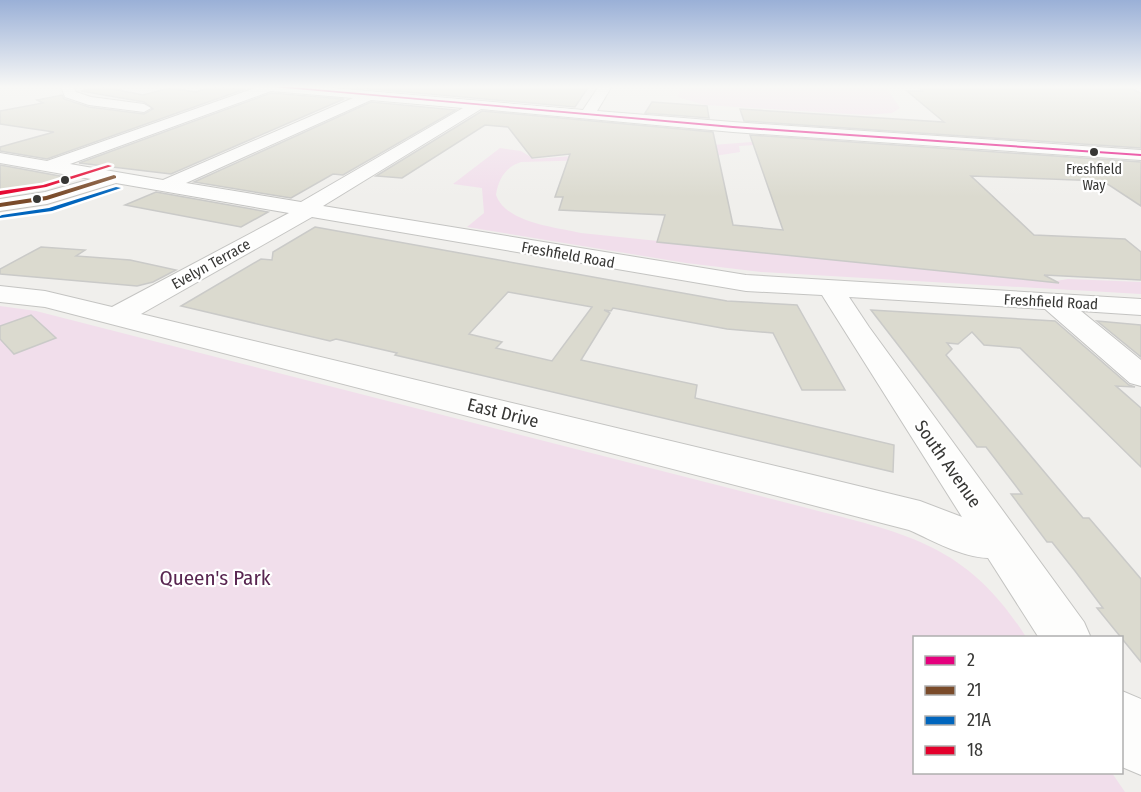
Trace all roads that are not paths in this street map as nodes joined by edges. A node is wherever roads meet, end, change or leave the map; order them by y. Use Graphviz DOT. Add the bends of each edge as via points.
graph roads {
  1 [pos="167,123"];
  2 [pos="313,123"];
  3 [pos="449,123"];
  4 [pos="697,123"];
  5 [pos="470,126"];
  6 [pos="1141,155"];
  7 [pos="0,158"];
  8 [pos="50,166"];
  9 [pos="114,177"];
  10 [pos="164,186"];
  11 [pos="0,205"];
  12 [pos="305,210"];
  13 [pos="831,289"];
  14 [pos="0,294"];
  15 [pos="1053,302"];
  16 [pos="1141,307"];
  17 [pos="115,317"];
  18 [pos="1141,376"];
  19 [pos="1002,542"];
  20 [pos="1066,636"];
  21 [pos="1123,720"];
  22 [pos="1141,747"];
  1 -- 8 [label="street"];
  2 -- 10 [label="street"];
  3 -- 5 [label="street"];
  3 -- 12 [label="street, Evelyn Terrace"];
  4 -- 6 [label="street"];
  7 -- 8 [label="street, Freshfield Road"];
  8 -- 9 [label="street, Freshfield Road"];
  9 -- 10 [label="street, Freshfield Road"];
  9 -- 11 [label="street" via="47,198"];
  10 -- 12 [label="street, Freshfield Road"];
  12 -- 13 [label="street, Freshfield Road" via="704,278"];
  12 -- 17 [label="street, Evelyn Terrace"];
  13 -- 15 [label="street, Freshfield Road"];
  13 -- 19 [label="street, South Avenue"];
  14 -- 17 [label="street, East Drive" via="45,299"];
  15 -- 16 [label="street, Freshfield Road"];
  15 -- 18 [label="street"];
  17 -- 19 [label="street, East Drive" via="885,507 934,521 977,541"];
  19 -- 20 [label="street, South Avenue"];
  21 -- 22 [label="street"];
}
